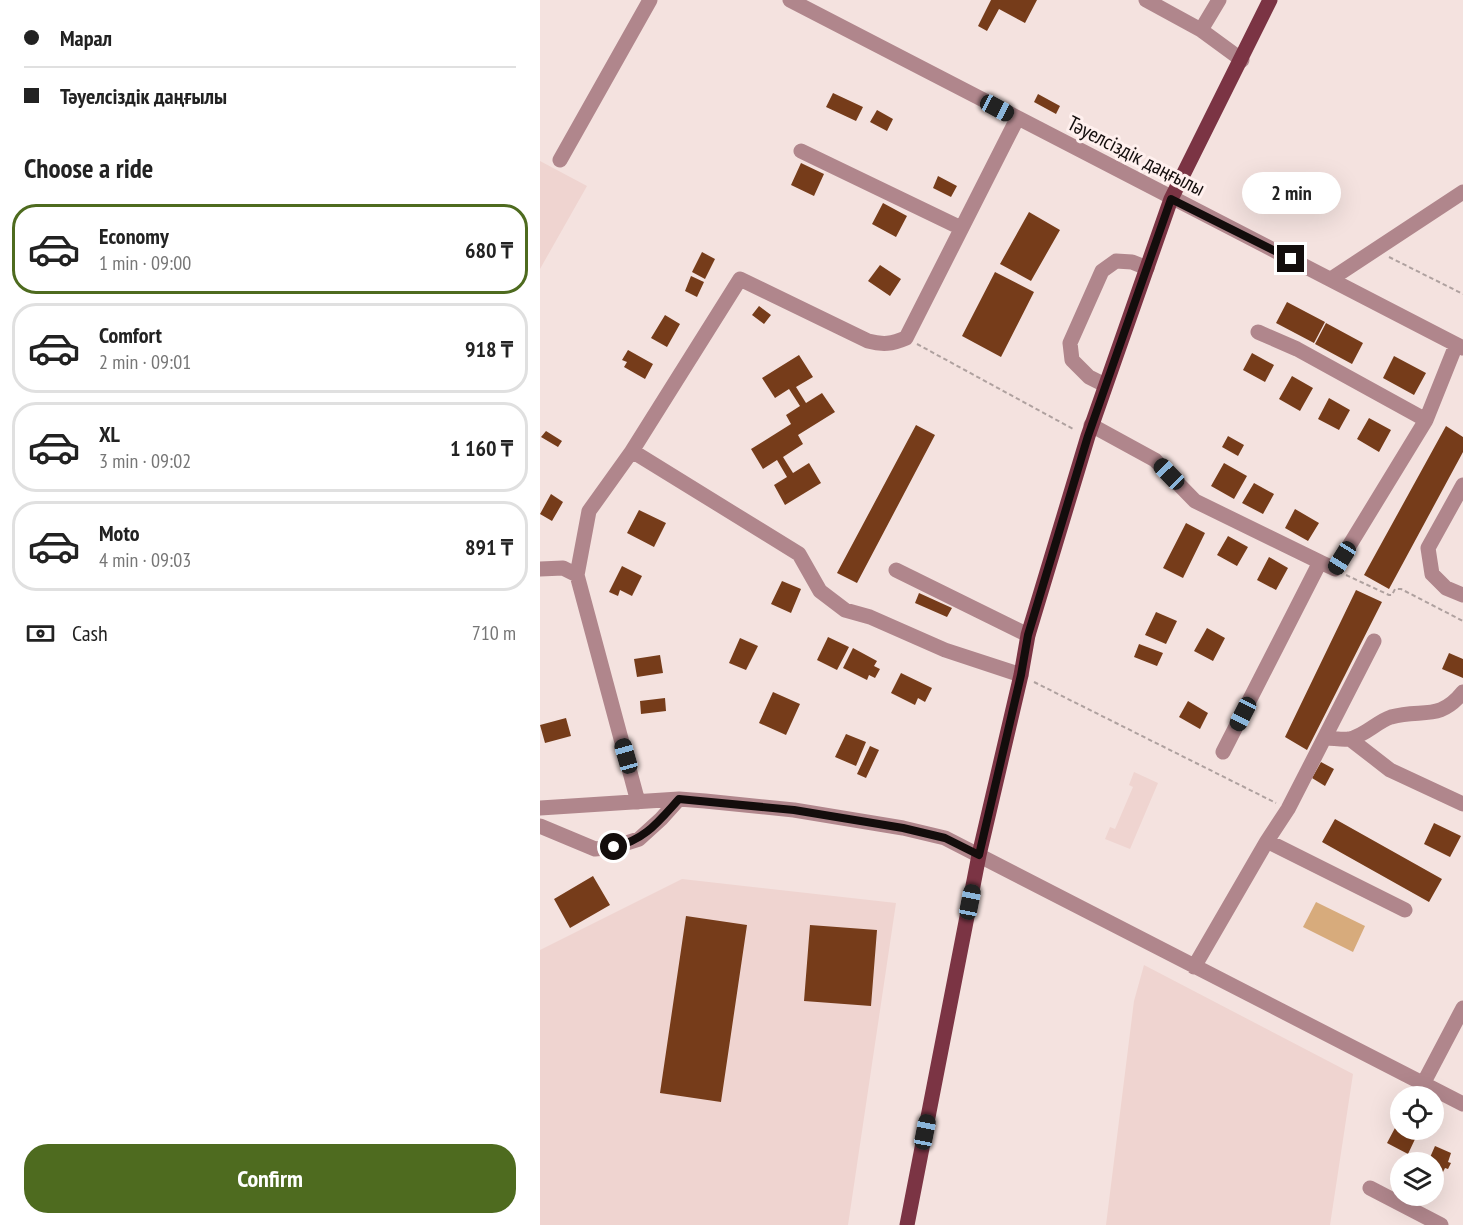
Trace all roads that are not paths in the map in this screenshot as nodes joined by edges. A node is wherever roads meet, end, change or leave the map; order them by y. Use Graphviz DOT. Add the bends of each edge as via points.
graph roads {
  1 [pos="650,0"];
  2 [pos="790,0"];
  3 [pos="1146,0"];
  4 [pos="1219,0"];
  5 [pos="1270,0"];
  6 [pos="1202,30"];
  7 [pos="1242,60"];
  8 [pos="1017,119"];
  9 [pos="801,151"];
  10 [pos="560,160"];
  11 [pos="1463,192"];
  12 [pos="1171,199"];
  13 [pos="961,228"];
  14 [pos="1147,268"];
  15 [pos="1331,279"];
  16 [pos="1258,332"];
  17 [pos="1460,347"];
  18 [pos="1105,386"];
  19 [pos="1426,420"];
  20 [pos="1089,431"];
  21 [pos="632,451"];
  22 [pos="1463,485"];
  23 [pos="1320,562"];
  24 [pos="540,569"];
  25 [pos="896,570"];
  26 [pos="577,575"];
  27 [pos="1463,595"];
  28 [pos="1028,635"];
  29 [pos="1374,641"];
  30 [pos="1021,675"];
  31 [pos="1463,692"];
  32 [pos="1326,738"];
  33 [pos="1350,739"];
  34 [pos="1224,752"];
  35 [pos="679,799"];
  36 [pos="638,802"];
  37 [pos="1463,804"];
  38 [pos="540,808"];
  39 [pos="540,826"];
  40 [pos="1267,840"];
  41 [pos="979,855"];
  42 [pos="1405,910"];
  43 [pos="1194,967"];
  44 [pos="1463,1008"];
  45 [pos="1424,1084"];
  46 [pos="1463,1104"];
  47 [pos="1370,1188"];
  48 [pos="907,1225"];
  49 [pos="1441,1225"];
  1 -- 10 [label="street"];
  2 -- 8 [label="street, Тәуелсіздік даңғылы"];
  3 -- 6 [label="street"];
  4 -- 6 [label="street"];
  5 -- 7 [label="main road"];
  6 -- 7 [label="street"];
  7 -- 12 [label="main road"];
  8 -- 12 [label="street, Тәуелсіздік даңғылы"];
  8 -- 13 [label="street"];
  9 -- 13 [label="street"];
  11 -- 15 [label="street"];
  12 -- 14 [label="main road"];
  12 -- 15 [label="street, Тәуелсіздік даңғылы"];
  13 -- 21 [label="street" via="906,338 896,343 868,341 740,279"];
  14 -- 18 [label="main road"];
  14 -- 18 [label="street" via="1116,261 1102,271 1070,343 1072,360"];
  15 -- 17 [label="street, Тәуелсіздік даңғылы"];
  16 -- 19 [label="street"];
  17 -- 19 [label="street"];
  18 -- 20 [label="main road"];
  19 -- 23 [label="street" via="1335,569"];
  20 -- 23 [label="street" via="1155,460 1195,501"];
  20 -- 28 [label="main road"];
  21 -- 26 [label="street" via="589,511"];
  21 -- 30 [label="street" via="799,554 820,591 845,610"];
  22 -- 27 [label="street" via="1428,549 1431,574 1446,588"];
  23 -- 34 [label="street"];
  24 -- 26 [label="street" via="563,568"];
  25 -- 28 [label="street"];
  26 -- 36 [label="street"];
  28 -- 30 [label="main road"];
  29 -- 32 [label="street"];
  30 -- 41 [label="main road"];
  31 -- 33 [label="street" via="1455,702 1434,713 1385,719"];
  32 -- 33 [label="street"];
  32 -- 40 [label="street"];
  33 -- 37 [label="street" via="1390,770"];
  35 -- 36 [label="street"];
  35 -- 39 [label="street" via="639,839 614,847 596,849"];
  35 -- 41 [label="street" via="794,810 903,828 945,838"];
  36 -- 38 [label="street"];
  40 -- 42 [label="street"];
  40 -- 43 [label="street"];
  41 -- 43 [label="street"];
  41 -- 48 [label="main road"];
  43 -- 45 [label="street"];
  44 -- 45 [label="street"];
  45 -- 46 [label="street"];
  47 -- 49 [label="street"];
}
